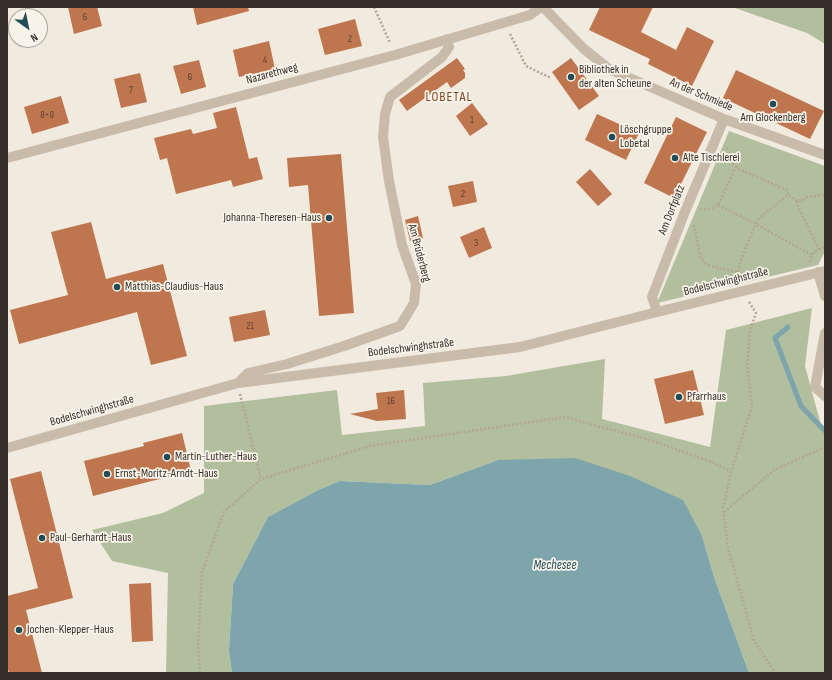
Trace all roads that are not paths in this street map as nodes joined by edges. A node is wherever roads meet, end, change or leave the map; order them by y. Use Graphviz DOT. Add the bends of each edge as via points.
graph roads {
  1 [pos="542,7"];
  2 [pos="447,39"];
  3 [pos="724,120"];
  4 [pos="825,155"];
  5 [pos="7,158"];
  6 [pos="818,272"];
  7 [pos="825,296"];
  8 [pos="656,312"];
  9 [pos="825,333"];
  10 [pos="238,383"];
  11 [pos="825,396"];
  12 [pos="7,448"];
  1 -- 2 [label="street, Nazarethweg" via="530,15"];
  1 -- 3 [label="street, An der Schmiede" via="584,49 610,69"];
  2 -- 5 [label="street, Nazarethweg"];
  2 -- 10 [label="street, Am Brüderberg" via="449,47 442,57 390,97 385,114 383,137 388,181 402,245 416,284 414,303 400,326 287,364 248,373"];
  3 -- 4 [label="street, An der Schmiede"];
  3 -- 8 [label="street, Am Dorfplatz" via="652,297"];
  6 -- 7 [label="street"];
  6 -- 8 [label="street, Bodelschwinghstraße"];
  8 -- 10 [label="street, Bodelschwinghstraße" via="520,347"];
  9 -- 11 [label="street" via="815,387"];
  10 -- 12 [label="street, Bodelschwinghstraße"];
}
